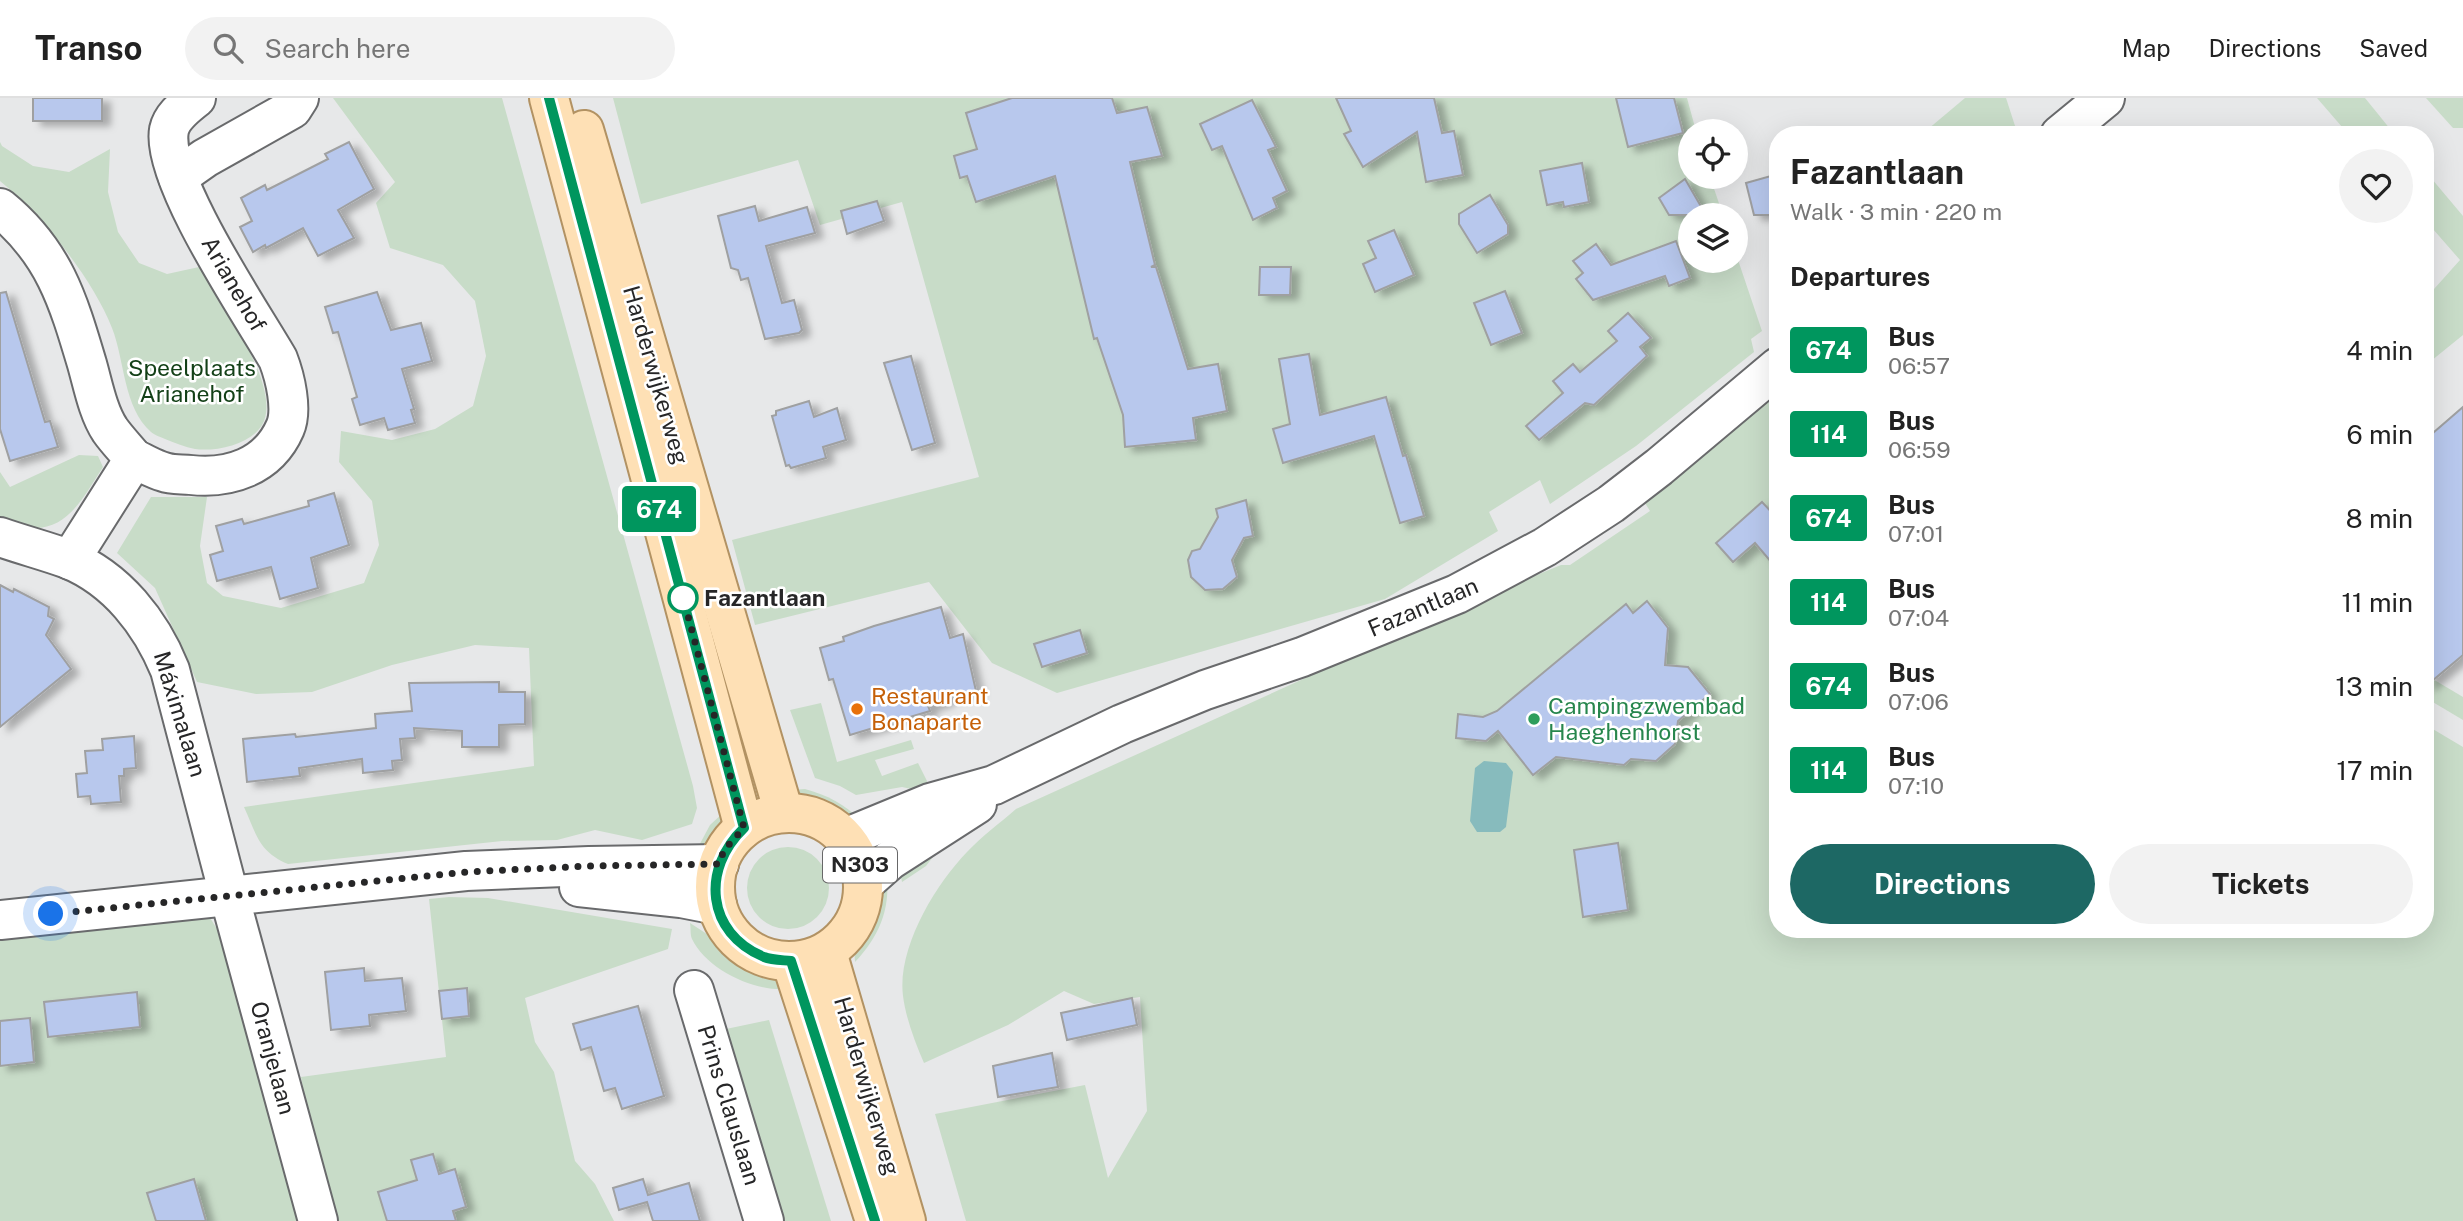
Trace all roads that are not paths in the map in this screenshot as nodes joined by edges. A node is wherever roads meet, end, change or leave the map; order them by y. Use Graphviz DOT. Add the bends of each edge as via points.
graph roads {
  1 [pos="196,98"];
  2 [pos="299,98"];
  3 [pos="549,98"];
  4 [pos="575,98"];
  5 [pos="2105,98"];
  6 [pos="2071,126"];
  7 [pos="178,177"];
  8 [pos="0,208"];
  9 [pos="1769,375"];
  10 [pos="134,459"];
  11 [pos="0,537"];
  12 [pos="70,560"];
  13 [pos="1024,770"];
  14 [pos="783,813"];
  15 [pos="744,828"];
  16 [pos="845,838"];
  17 [pos="719,864"];
  18 [pos="466,872"];
  19 [pos="864,883"];
  20 [pos="229,895"];
  21 [pos="717,905"];
  22 [pos="0,920"];
  23 [pos="809,956"];
  24 [pos="694,990"];
  25 [pos="318,1221"];
  26 [pos="764,1221"];
  27 [pos="875,1221"];
  28 [pos="906,1221"];
  1 -- 7 [label="street, Arianehof" via="172,121 169,133"];
  2 -- 7 [label="street" via="292,109"];
  3 -- 15 [label="main road, Harderwijkerweg"];
  4 -- 14 [label="main road, Harderwijkerweg"];
  5 -- 6 [label="street"];
  7 -- 10 [label="street, Arianehof" via="188,205 278,359 286,378 286,426 268,454 226,476 165,473"];
  8 -- 10 [label="street, Arianehof" via="53,267 108,428"];
  9 -- 13 [label="street, Fazantlaan" via="1611,504 1507,569 1422,610 1205,690"];
  10 -- 12 [label="street"];
  11 -- 12 [label="street, Máximalaan"];
  12 -- 20 [label="street, Máximalaan" via="121,595 159,643"];
  13 -- 16 [label="street, Fazantlaan"];
  13 -- 19 [label="street, Fazantlaan" via="890,860"];
  14 -- 15 [label="main road, N303"];
  14 -- 16 [label="main road, N303" via="806,814 828,823"];
  15 -- 17 [label="main road, N303" via="724,850"];
  16 -- 19 [label="main road, N303" via="858,857"];
  17 -- 18 [label="street"];
  17 -- 21 [label="main road, N303"];
  18 -- 20 [label="street"];
  18 -- 21 [label="street"];
  19 -- 23 [label="main road, N303" via="860,910 847,934"];
  20 -- 22 [label="street"];
  20 -- 25 [label="street, Oranjelaan"];
  21 -- 23 [label="main road" via="727,928 744,946 766,958"];
  23 -- 27 [label="main road, Harderwijkerweg"];
  23 -- 28 [label="main road, Harderwijkerweg"];
  24 -- 26 [label="street, Prins Clauslaan"];
}
